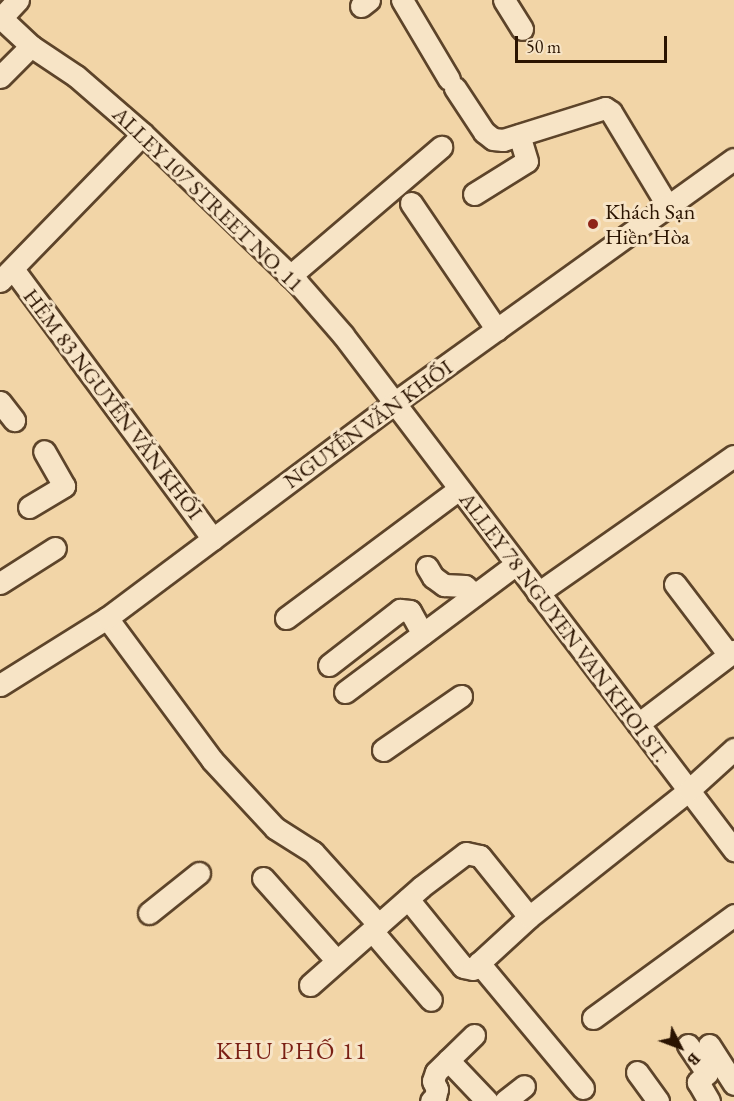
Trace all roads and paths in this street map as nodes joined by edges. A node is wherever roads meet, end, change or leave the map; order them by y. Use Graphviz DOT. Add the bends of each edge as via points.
graph roads {
  1 [pos="18,0"];
  2 [pos="402,0"];
  3 [pos="504,0"];
  4 [pos="0,18"];
  5 [pos="522,29"];
  6 [pos="31,46"];
  7 [pos="0,77"];
  8 [pos="143,134"];
  9 [pos="519,135"];
  10 [pos="441,147"];
  11 [pos="732,164"];
  12 [pos="474,194"];
  13 [pos="411,203"];
  14 [pos="668,205"];
  15 [pos="7,275"];
  16 [pos="290,276"];
  17 [pos="497,330"];
  18 [pos="0,402"];
  19 [pos="394,403"];
  20 [pos="14,420"];
  21 [pos="44,451"];
  22 [pos="734,456"];
  23 [pos="459,489"];
  24 [pos="28,507"];
  25 [pos="213,539"];
  26 [pos="55,548"];
  27 [pos="516,564"];
  28 [pos="427,567"];
  29 [pos="0,583"];
  30 [pos="675,584"];
  31 [pos="538,593"];
  32 [pos="475,595"];
  33 [pos="107,618"];
  34 [pos="286,618"];
  35 [pos="423,634"];
  36 [pos="732,653"];
  37 [pos="329,665"];
  38 [pos="0,685"];
  39 [pos="345,692"];
  40 [pos="461,696"];
  41 [pos="638,724"];
  42 [pos="734,749"];
  43 [pos="383,750"];
  44 [pos="689,790"];
  45 [pos="731,840"];
  46 [pos="199,873"];
  47 [pos="263,878"];
  48 [pos="408,899"];
  49 [pos="149,913"];
  50 [pos="734,915"];
  51 [pos="529,917"];
  52 [pos="376,928"];
  53 [pos="337,961"];
  54 [pos="479,963"];
  55 [pos="310,985"];
  56 [pos="431,1000"];
  57 [pos="593,1018"];
  58 [pos="474,1035"];
  59 [pos="688,1045"];
  60 [pos="709,1045"];
  61 [pos="448,1060"];
  62 [pos="637,1071"];
  63 [pos="734,1083"];
  64 [pos="524,1086"];
  65 [pos="583,1088"];
  66 [pos="430,1101"];
  67 [pos="487,1101"];
  68 [pos="505,1101"];
  69 [pos="658,1101"];
  70 [pos="709,1101"];
  1 -- 4 [label="street"];
  2 -- 9 [label="street" via="484,132 503,140"];
  3 -- 5 [label="street"];
  4 -- 6 [label="street, ALLEY 107 STREET NO. 11"];
  6 -- 7 [label="street"];
  6 -- 8 [label="street, ALLEY 107 STREET NO. 11" via="76,76"];
  8 -- 15 [label="street"];
  8 -- 16 [label="street, ALLEY 107 STREET NO. 11"];
  9 -- 12 [label="street" via="527,161"];
  9 -- 14 [label="street" via="605,108"];
  10 -- 16 [label="street"];
  11 -- 14 [label="street, NGUYỄN VĂN KHỐI"];
  13 -- 17 [label="street"];
  14 -- 17 [label="street, NGUYỄN VĂN KHỐI"];
  15 -- 25 [label="street, HẺM 83 NGUYỄN VĂN KHỐI"];
  16 -- 19 [label="street, ALLEY 107 STREET NO. 11" via="343,335"];
  17 -- 19 [label="street, NGUYỄN VĂN KHỐI"];
  18 -- 20 [label="street"];
  19 -- 23 [label="street, ALLEY 78 NGUYEN VAN KHOI ST."];
  19 -- 25 [label="street, NGUYỄN VĂN KHỐI"];
  21 -- 24 [label="street" via="64,486"];
  22 -- 31 [label="street"];
  23 -- 27 [label="street, ALLEY 78 NGUYEN VAN KHOI ST."];
  23 -- 34 [label="street"];
  25 -- 33 [label="street, NGUYỄN VĂN KHỐI"];
  26 -- 29 [label="street"];
  27 -- 31 [label="street, ALLEY 78 NGUYEN VAN KHOI ST."];
  27 -- 32 [label="street"];
  28 -- 32 [label="street" via="444,585 465,586"];
  30 -- 36 [label="street"];
  31 -- 41 [label="street, ALLEY 78 NGUYEN VAN KHOI ST."];
  32 -- 35 [label="street"];
  33 -- 38 [label="street, NGUYỄN VĂN KHỐI"];
  33 -- 52 [label="street" via="212,760 274,828 313,852"];
  35 -- 37 [label="street" via="410,611 400,610"];
  35 -- 39 [label="street"];
  36 -- 41 [label="street"];
  40 -- 43 [label="street"];
  41 -- 44 [label="street, ALLEY 78 NGUYEN VAN KHOI ST."];
  42 -- 44 [label="street"];
  44 -- 45 [label="street, ALLEY 78 NGUYEN VAN KHOI ST."];
  44 -- 51 [label="street"];
  46 -- 49 [label="street"];
  47 -- 53 [label="street"];
  48 -- 51 [label="street" via="472,852 480,856"];
  48 -- 52 [label="street"];
  48 -- 54 [label="street" via="463,967 473,969"];
  50 -- 57 [label="street"];
  51 -- 54 [label="street"];
  52 -- 53 [label="street"];
  52 -- 56 [label="street"];
  53 -- 55 [label="street"];
  54 -- 65 [label="street"];
  58 -- 61 [label="street"];
  59 -- 70 [label="street" via="707,1073 698,1086"];
  60 -- 63 [label="street"];
  61 -- 66 [label="street" via="436,1072 433,1081 437,1089"];
  61 -- 67 [label="street"];
  62 -- 69 [label="street"];
  64 -- 68 [label="street"];
}
